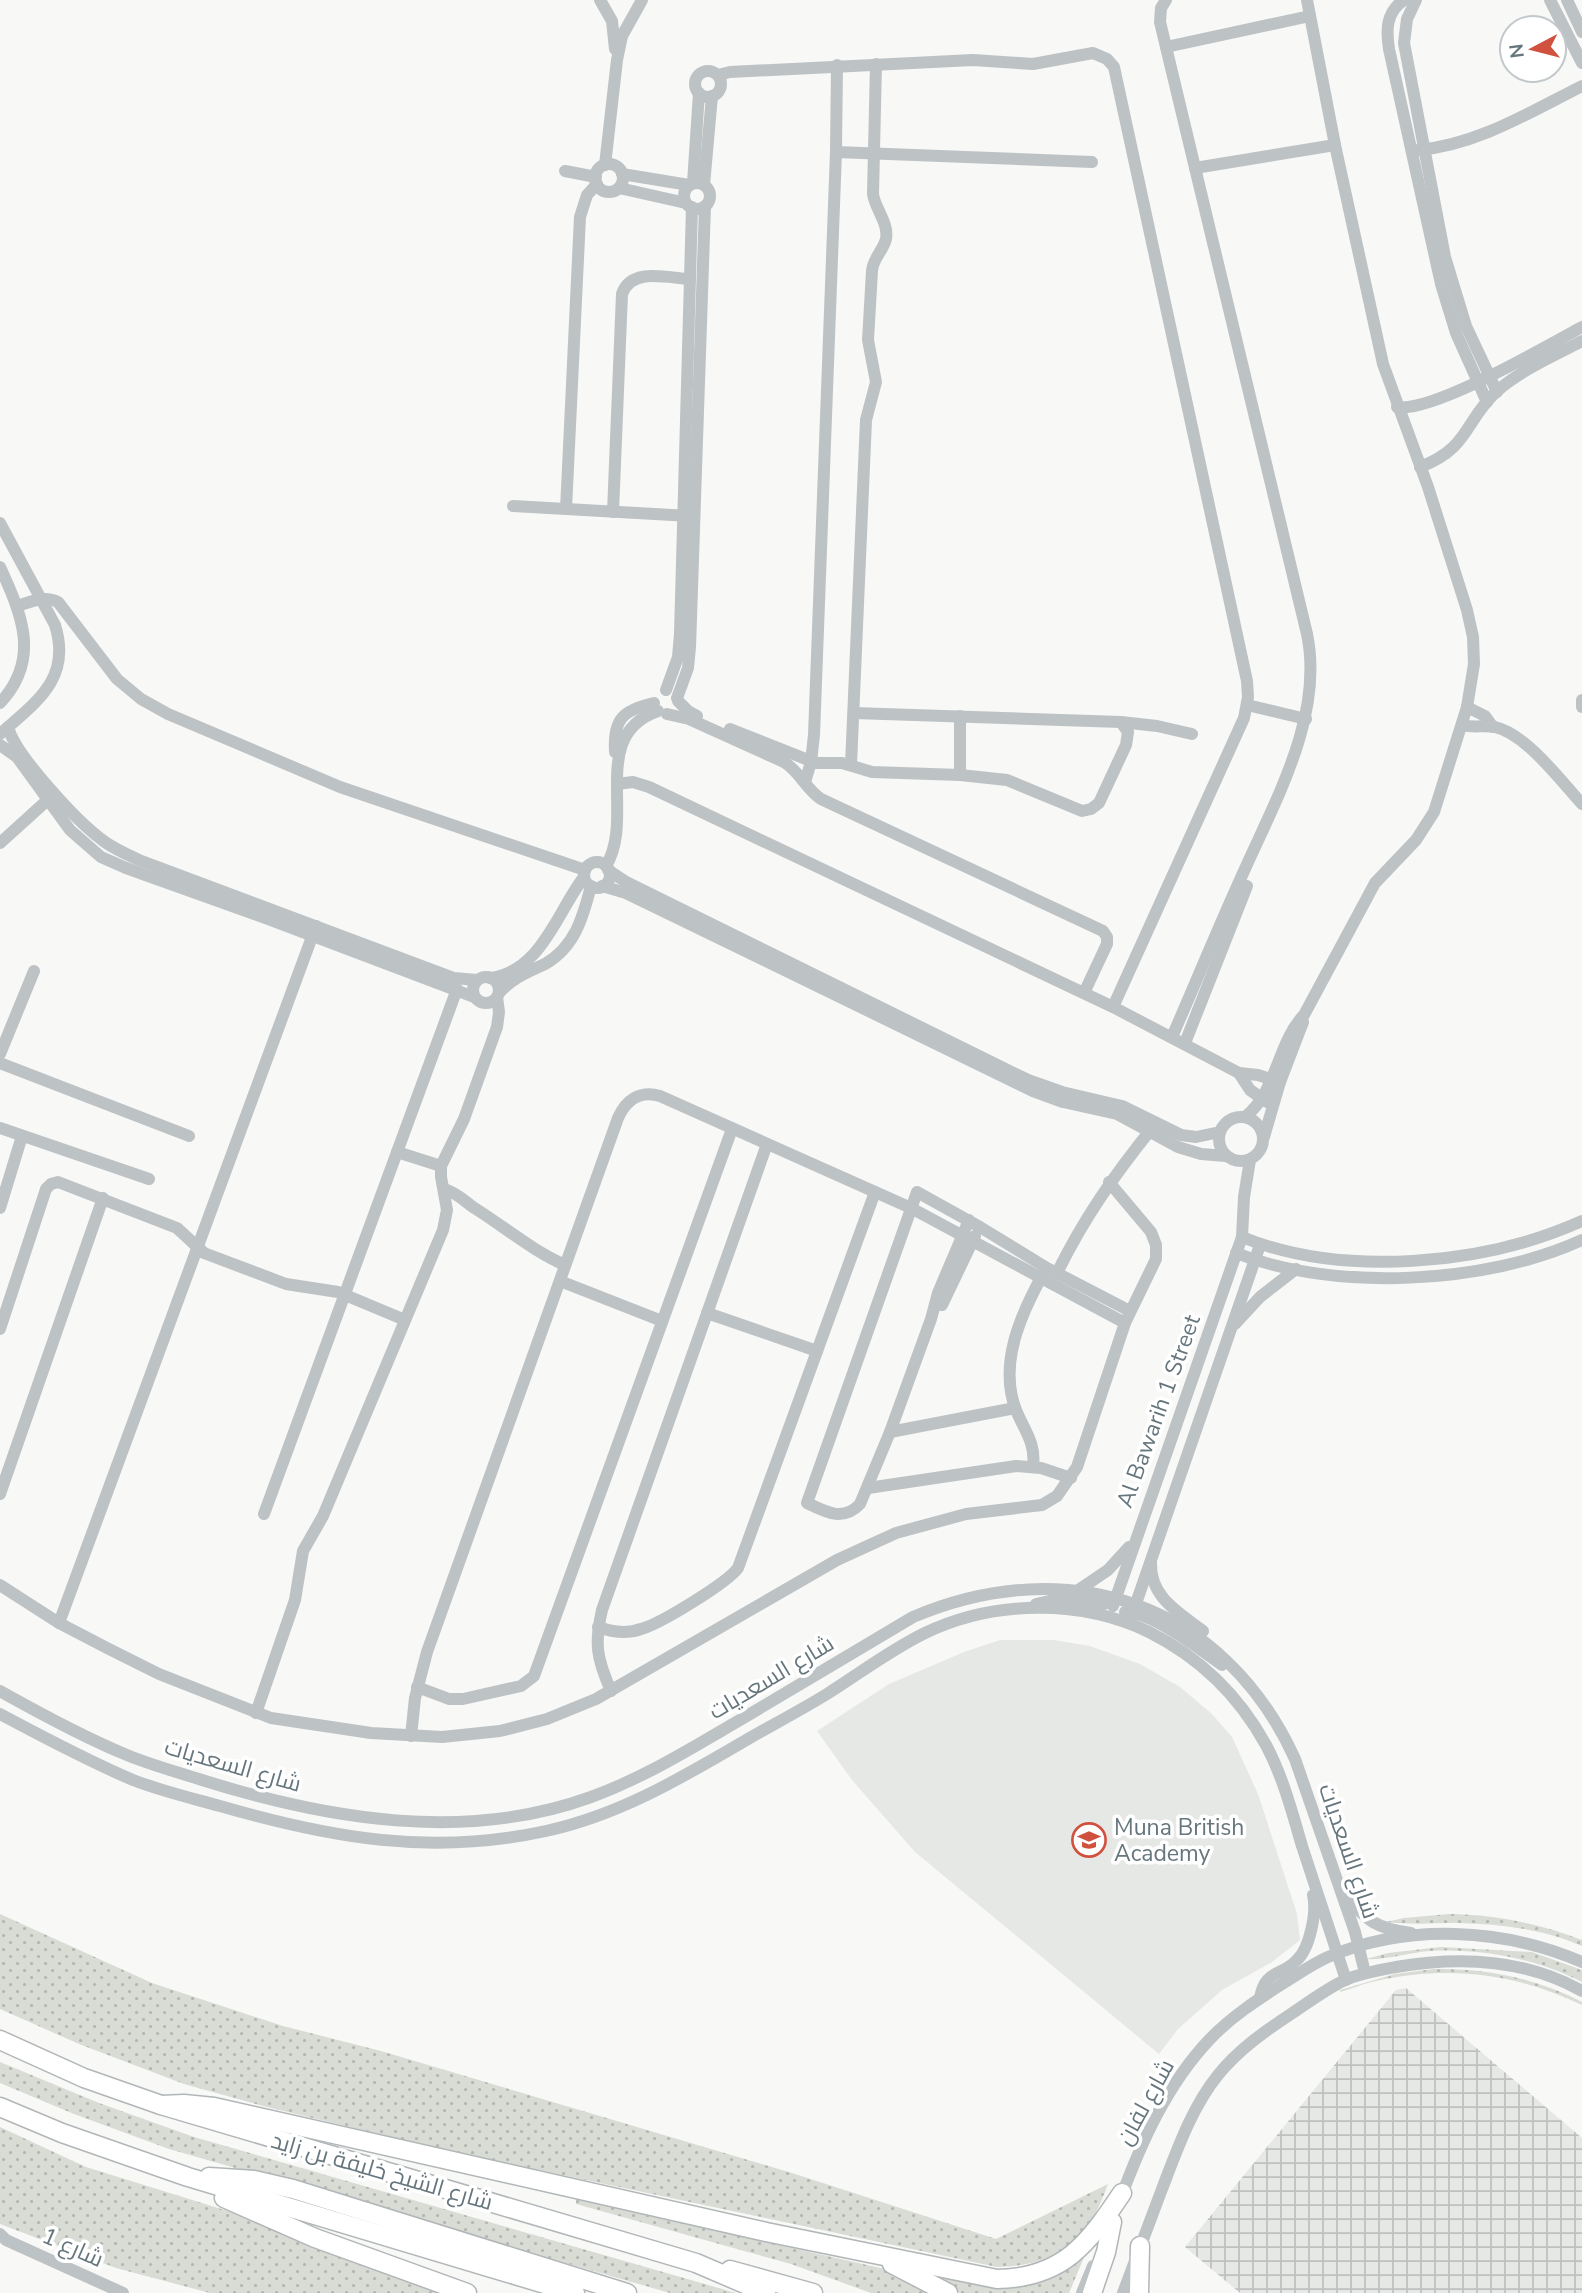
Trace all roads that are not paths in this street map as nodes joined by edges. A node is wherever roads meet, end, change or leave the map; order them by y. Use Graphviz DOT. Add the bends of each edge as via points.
graph roads {
  1 [pos="600,0"];
  2 [pos="642,0"];
  3 [pos="1166,0"];
  4 [pos="1307,0"];
  5 [pos="1404,0"];
  6 [pos="1416,0"];
  7 [pos="1550,0"];
  8 [pos="1567,0"];
  9 [pos="1310,16"];
  10 [pos="1582,32"];
  11 [pos="1166,47"];
  12 [pos="617,60"];
  13 [pos="1582,63"];
  14 [pos="876,64"];
  15 [pos="837,65"];
  16 [pos="718,75"];
  17 [pos="1582,86"];
  18 [pos="699,93"];
  19 [pos="712,96"];
  20 [pos="1335,145"];
  21 [pos="1417,150"];
  22 [pos="701,152"];
  23 [pos="836,152"];
  24 [pos="874,154"];
  25 [pos="1092,162"];
  26 [pos="614,168"];
  27 [pos="1195,168"];
  28 [pos="565,171"];
  29 [pos="596,180"];
  30 [pos="696,184"];
  31 [pos="619,188"];
  32 [pos="694,205"];
  33 [pos="689,279"];
  34 [pos="1582,327"];
  35 [pos="1582,341"];
  36 [pos="1483,378"];
  37 [pos="1492,397"];
  38 [pos="1397,407"];
  39 [pos="1420,467"];
  40 [pos="513,506"];
  41 [pos="566,509"];
  42 [pos="613,512"];
  43 [pos="688,516"];
  44 [pos="0,523"];
  45 [pos="0,567"];
  46 [pos="41,599"];
  47 [pos="17,606"];
  48 [pos="666,690"];
  49 [pos="678,699"];
  50 [pos="1582,700"];
  51 [pos="0,704"];
  52 [pos="1247,705"];
  53 [pos="1467,707"];
  54 [pos="1582,707"];
  55 [pos="660,709"];
  56 [pos="854,713"];
  57 [pos="960,716"];
  58 [pos="1306,719"];
  59 [pos="1121,722"];
  60 [pos="1462,725"];
  61 [pos="1493,727"];
  62 [pos="4,731"];
  63 [pos="1192,734"];
  64 [pos="0,744"];
  65 [pos="811,762"];
  66 [pos="852,765"];
  67 [pos="960,775"];
  68 [pos="805,782"];
  69 [pos="617,784"];
  70 [pos="51,797"];
  71 [pos="1582,804"];
  72 [pos="0,843"];
  73 [pos="607,868"];
  74 [pos="591,880"];
  75 [pos="314,931"];
  76 [pos="365,950"];
  77 [pos="1212,962"];
  78 [pos="34,971"];
  79 [pos="483,979"];
  80 [pos="821,983"];
  81 [pos="457,989"];
  82 [pos="1084,993"];
  83 [pos="498,995"];
  84 [pos="474,997"];
  85 [pos="1113,1007"];
  86 [pos="1172,1037"];
  87 [pos="1185,1043"];
  88 [pos="0,1054"];
  89 [pos="0,1063"];
  90 [pos="1239,1073"];
  91 [pos="1275,1081"];
  92 [pos="1267,1101"];
  93 [pos="1245,1117"];
  94 [pos="0,1128"];
  95 [pos="1153,1128"];
  96 [pos="732,1129"];
  97 [pos="1220,1132"];
  98 [pos="22,1136"];
  99 [pos="189,1136"];
  100 [pos="1264,1140"];
  101 [pos="767,1144"];
  102 [pos="397,1152"];
  103 [pos="1226,1156"];
  104 [pos="1250,1160"];
  105 [pos="441,1166"];
  106 [pos="149,1179"];
  107 [pos="1109,1182"];
  108 [pos="444,1189"];
  109 [pos="875,1192"];
  110 [pos="103,1198"];
  111 [pos="0,1208"];
  112 [pos="473,1208"];
  113 [pos="911,1208"];
  114 [pos="447,1210"];
  115 [pos="1582,1221"];
  116 [pos="974,1224"];
  117 [pos="1242,1237"];
  118 [pos="968,1238"];
  119 [pos="1582,1240"];
  120 [pos="1260,1245"];
  121 [pos="196,1248"];
  122 [pos="1236,1253"];
  123 [pos="1255,1261"];
  124 [pos="565,1265"];
  125 [pos="1296,1269"];
  126 [pos="1048,1273"];
  127 [pos="560,1281"];
  128 [pos="344,1294"];
  129 [pos="707,1313"];
  130 [pos="1128,1317"];
  131 [pos="405,1320"];
  132 [pos="662,1321"];
  133 [pos="0,1329"];
  134 [pos="1230,1329"];
  135 [pos="817,1351"];
  136 [pos="1016,1408"];
  137 [pos="890,1432"];
  138 [pos="1033,1466"];
  139 [pos="1071,1478"];
  140 [pos="868,1488"];
  141 [pos="0,1494"];
  142 [pos="264,1514"];
  143 [pos="1134,1542"];
  144 [pos="1153,1553"];
  145 [pos="0,1585"];
  146 [pos="1077,1591"];
  147 [pos="1112,1607"];
  148 [pos="1132,1613"];
  149 [pos="59,1623"];
  150 [pos="598,1626"];
  151 [pos="417,1687"];
  152 [pos="1253,1688"];
  153 [pos="611,1690"];
  154 [pos="0,1691"];
  155 [pos="256,1713"];
  156 [pos="0,1714"];
  157 [pos="411,1736"];
  158 [pos="1303,1847"];
  159 [pos="1341,1890"];
  160 [pos="1433,1935"];
  161 [pos="1358,1947"];
  162 [pos="1337,1954"];
  163 [pos="1582,1962"];
  164 [pos="1365,1973"];
  165 [pos="1346,1980"];
  166 [pos="1582,1991"];
  167 [pos="1259,1998"];
  168 [pos="0,2040"];
  169 [pos="161,2105"];
  170 [pos="0,2107"];
  171 [pos="188,2178"];
  172 [pos="1122,2193"];
  173 [pos="1111,2222"];
  174 [pos="2,2238"];
  175 [pos="1140,2246"];
  176 [pos="865,2253"];
  177 [pos="696,2263"];
  178 [pos="123,2293"];
  179 [pos="467,2293"];
  180 [pos="575,2293"];
  181 [pos="627,2293"];
  182 [pos="766,2293"];
  183 [pos="813,2293"];
  184 [pos="948,2293"];
  185 [pos="1082,2293"];
  186 [pos="1092,2293"];
  187 [pos="1123,2293"];
  188 [pos="1139,2293"];
  1 -- 12 [label="street" via="611,22"];
  2 -- 12 [label="street" via="622,36"];
  3 -- 11 [label="street" via="1159,17"];
  4 -- 9 [label="street"];
  5 -- 21 [label="street" via="1388,19 1388,40"];
  6 -- 21 [label="street" via="1407,19 1404,43"];
  7 -- 13 [label="street"];
  8 -- 10 [label="street"];
  9 -- 11 [label="street"];
  9 -- 20 [label="street"];
  11 -- 27 [label="street"];
  12 -- 26 [label="street" via="609,130"];
  14 -- 15 [label="street"];
  14 -- 24 [label="street"];
  14 -- 52 [label="street" via="982,60 1033,64 1093,54 1107,59 1114,68 1247,681"];
  15 -- 16 [label="street"];
  15 -- 23 [label="street"];
  16 -- 18 [label="street" via="706,71 698,76 695,85"];
  16 -- 19 [label="street" via="721,86"];
  17 -- 21 [label="street" via="1479,136"];
  18 -- 19 [label="street"];
  18 -- 22 [label="street"];
  19 -- 22 [label="street"];
  20 -- 27 [label="street"];
  20 -- 38 [label="street" via="1383,364"];
  21 -- 36 [label="street" via="1448,309"];
  22 -- 30 [label="street"];
  23 -- 24 [label="street"];
  23 -- 65 [label="street"];
  24 -- 25 [label="street"];
  24 -- 56 [label="street" via="873,194 887,235 872,271 868,341 876,382 866,420"];
  26 -- 29 [label="street" via="599,170"];
  26 -- 30 [label="street"];
  26 -- 31 [label="street" via="622,181"];
  27 -- 58 [label="street" via="1310,648 1312,676"];
  28 -- 29 [label="street"];
  29 -- 31 [label="street" via="605,191"];
  29 -- 41 [label="street" via="580,217"];
  30 -- 32 [label="street" via="685,191"];
  30 -- 32 [label="street" via="710,194"];
  31 -- 32 [label="street"];
  32 -- 33 [label="street"];
  32 -- 43 [label="street"];
  33 -- 42 [label="street" via="640,277 623,289"];
  33 -- 43 [label="street"];
  34 -- 36 [label="street"];
  35 -- 37 [label="street" via="1536,365"];
  36 -- 37 [label="street"];
  36 -- 38 [label="street" via="1423,405"];
  37 -- 39 [label="street" via="1460,442"];
  38 -- 39 [label="street"];
  39 -- 53 [label="street" via="1471,623 1474,664"];
  40 -- 41 [label="street"];
  41 -- 42 [label="street"];
  42 -- 43 [label="street"];
  43 -- 48 [label="street" via="680,646"];
  43 -- 49 [label="street" via="689,657"];
  44 -- 46 [label="street"];
  45 -- 47 [label="street"];
  46 -- 47 [label="street"];
  46 -- 62 [label="street" via="60,641 57,671 41,698"];
  46 -- 74 [label="street" via="58,602 117,679 167,714 340,787"];
  47 -- 51 [label="street" via="25,635 23,665"];
  48 -- 49 [label="street"];
  48 -- 55 [label="street" via="657,694"];
  49 -- 55 [label="street" via="676,708"];
  49 -- 65 [label="street" via="694,715"];
  50 -- 54 [label="street"];
  52 -- 58 [label="street"];
  52 -- 85 [label="street"];
  53 -- 60 [label="street"];
  53 -- 61 [label="street" via="1480,712"];
  55 -- 68 [label="street" via="784,762"];
  55 -- 69 [label="street" via="643,717 626,734 618,755"];
  56 -- 57 [label="street"];
  56 -- 66 [label="street"];
  57 -- 59 [label="street"];
  57 -- 67 [label="street"];
  58 -- 77 [label="street"];
  59 -- 63 [label="street"];
  59 -- 67 [label="street" via="1128,741 1099,803 1087,810 1077,810 1007,780"];
  60 -- 61 [label="street"];
  60 -- 91 [label="street" via="1429,822 1375,883 1304,1015 1301,1031"];
  61 -- 71 [label="street" via="1527,746"];
  62 -- 70 [label="street"];
  64 -- 70 [label="street"];
  65 -- 66 [label="street"];
  65 -- 68 [label="street"];
  66 -- 67 [label="street" via="872,772"];
  68 -- 82 [label="street" via="821,799 1103,931 1107,944"];
  69 -- 73 [label="street" via="617,837"];
  69 -- 82 [label="street" via="649,786"];
  70 -- 72 [label="street"];
  70 -- 75 [label="street" via="137,866"];
  73 -- 74 [label="street" via="609,877"];
  73 -- 74 [label="street" via="589,864"];
  73 -- 80 [label="street"];
  74 -- 79 [label="street" via="566,902 530,957 508,973"];
  74 -- 80 [label="street"];
  74 -- 83 [label="street" via="581,921 568,945"];
  75 -- 76 [label="street"];
  75 -- 121 [label="street"];
  76 -- 79 [label="street" via="454,978"];
  76 -- 81 [label="street"];
  77 -- 86 [label="street"];
  77 -- 87 [label="street"];
  78 -- 88 [label="street"];
  79 -- 83 [label="street" via="497,984"];
  79 -- 84 [label="street" via="472,988"];
  80 -- 95 [label="street" via="1052,1099 1117,1114"];
  81 -- 84 [label="street"];
  81 -- 102 [label="street"];
  82 -- 85 [label="street"];
  83 -- 84 [label="street" via="486,1004"];
  83 -- 105 [label="street" via="497,1027 464,1119"];
  85 -- 86 [label="street"];
  86 -- 87 [label="street"];
  87 -- 90 [label="street"];
  89 -- 99 [label="street"];
  90 -- 91 [label="street"];
  90 -- 92 [label="street" via="1245,1085"];
  91 -- 92 [label="street"];
  92 -- 93 [label="street"];
  92 -- 100 [label="street"];
  93 -- 97 [label="street" via="1233,1119"];
  93 -- 100 [label="street" via="1261,1128"];
  94 -- 98 [label="street"];
  95 -- 97 [label="street" via="1189,1137"];
  95 -- 103 [label="street" via="1189,1151"];
  95 -- 107 [label="street"];
  96 -- 101 [label="street"];
  96 -- 124 [label="street" via="655,1094 643,1094 627,1103"];
  96 -- 132 [label="street"];
  97 -- 103 [label="street"];
  98 -- 106 [label="street"];
  98 -- 111 [label="street"];
  100 -- 104 [label="street" via="1260,1152"];
  101 -- 109 [label="street"];
  101 -- 129 [label="street"];
  102 -- 105 [label="street"];
  102 -- 128 [label="street"];
  103 -- 104 [label="street"];
  104 -- 117 [label="street, Al Bawarih 1 Street"];
  105 -- 108 [label="street"];
  107 -- 126 [label="street"];
  107 -- 130 [label="street" via="1151,1232 1156,1245 1154,1265"];
  108 -- 112 [label="street"];
  108 -- 114 [label="street"];
  109 -- 113 [label="street"];
  109 -- 135 [label="street"];
  110 -- 121 [label="street" via="177,1228"];
  110 -- 133 [label="street" via="61,1182 48,1186"];
  110 -- 141 [label="street"];
  112 -- 114 [label="street"];
  112 -- 124 [label="street"];
  113 -- 116 [label="street" via="917,1192"];
  113 -- 118 [label="street"];
  113 -- 140 [label="street" via="807,1503 843,1515 857,1508"];
  114 -- 131 [label="street"];
  115 -- 120 [label="street" via="1484,1252 1406,1260 1318,1258"];
  116 -- 118 [label="street"];
  116 -- 126 [label="street"];
  117 -- 120 [label="street"];
  117 -- 122 [label="street, Al Bawarih 1 Street"];
  118 -- 126 [label="street"];
  118 -- 137 [label="street" via="943,1303 931,1319"];
  119 -- 125 [label="street" via="1524,1261 1462,1275 1396,1278"];
  120 -- 123 [label="street, Al Bawarih 1 Street"];
  121 -- 128 [label="street" via="286,1284"];
  121 -- 149 [label="street"];
  122 -- 123 [label="street"];
  122 -- 143 [label="street, Al Bawarih 1 Street"];
  123 -- 125 [label="street"];
  123 -- 134 [label="street, Al Bawarih 1 Street"];
  124 -- 127 [label="street"];
  125 -- 134 [label="street"];
  126 -- 130 [label="street"];
  126 -- 136 [label="street" via="1021,1320 1013,1348 1010,1387"];
  127 -- 132 [label="street"];
  127 -- 151 [label="street"];
  128 -- 131 [label="street"];
  128 -- 142 [label="street"];
  129 -- 135 [label="street"];
  129 -- 150 [label="street"];
  130 -- 139 [label="street"];
  131 -- 155 [label="street" via="323,1516 303,1551 295,1600"];
  132 -- 151 [label="street" via="534,1676 521,1686 456,1700"];
  134 -- 144 [label="street, Al Bawarih 1 Street"];
  135 -- 150 [label="street" via="734,1573 642,1629 615,1631"];
  136 -- 137 [label="street"];
  136 -- 138 [label="street" via="1031,1440"];
  137 -- 140 [label="street"];
  138 -- 139 [label="street"];
  138 -- 140 [label="street"];
  139 -- 153 [label="street" via="1042,1505 946,1518 837,1560"];
  143 -- 146 [label="street" via="1108,1570"];
  143 -- 147 [label="street, Al Bawarih 1 Street"];
  144 -- 148 [label="street, Al Bawarih 1 Street"];
  144 -- 152 [label="street" via="1152,1580 1162,1599 1235,1658"];
  145 -- 149 [label="street"];
  146 -- 147 [label="street, شارع السعديات"];
  146 -- 154 [label="street, شارع السعديات" via="994,1592 937,1607 631,1781 541,1812 475,1821 354,1817 244,1794 127,1755"];
  147 -- 148 [label="street, شارع السعديات"];
  147 -- 148 [label="street, شارع السعديات"];
  147 -- 156 [label="street, شارع السعديات" via="1058,1599 930,1630 677,1781 621,1808 544,1832 478,1842 358,1839 244,1814 134,1780"];
  148 -- 152 [label="street, شارع السعديات" via="1160,1614 1191,1632 1233,1665"];
  148 -- 158 [label="street, شارع السعديات" via="1201,1666 1237,1701 1277,1768"];
  149 -- 155 [label="street" via="159,1674"];
  150 -- 153 [label="street" via="599,1662"];
  151 -- 157 [label="street"];
  152 -- 159 [label="street, شارع السعديات" via="1295,1759"];
  153 -- 157 [label="street" via="565,1712 516,1727 466,1735"];
  155 -- 157 [label="street" via="316,1727"];
  158 -- 162 [label="street, شارع السعديات"];
  158 -- 167 [label="street" via="1314,1919 1298,1959 1267,1978"];
  159 -- 160 [label="street" via="1369,1922 1381,1928"];
  159 -- 161 [label="street, شارع السعديات"];
  160 -- 161 [label="street"];
  160 -- 163 [label="street" via="1479,1934"];
  161 -- 162 [label="street, شارع لفان"];
  161 -- 164 [label="street, شارع السعديات"];
  162 -- 165 [label="street, شارع السعديات"];
  162 -- 167 [label="street, شارع لفان"];
  164 -- 165 [label="street"];
  164 -- 166 [label="street" via="1461,1960 1524,1969"];
  165 -- 175 [label="street" via="1268,2029 1218,2075 1178,2146"];
  167 -- 172 [label="street, شارع لفان" via="1210,2039 1172,2089"];
  168 -- 169 [label="highway, شارع الشيخ خليفة بن زايد" via="84,2078"];
  169 -- 176 [label="highway" via="214,2107"];
  169 -- 177 [label="highway, شارع الشيخ خليفة بن زايد"];
  170 -- 171 [label="highway"];
  171 -- 179 [label="highway" via="220,2197 315,2238"];
  171 -- 180 [label="highway"];
  171 -- 181 [label="highway" via="274,2184"];
  172 -- 173 [label="street, شارع لفان"];
  172 -- 176 [label="highway" via="1086,2244 1034,2274 984,2277"];
  173 -- 185 [label="street, شارع لفان"];
  173 -- 186 [label="highway"];
  174 -- 178 [label="street, شارع 1"];
  175 -- 187 [label="street"];
  175 -- 188 [label="highway"];
  176 -- 184 [label="highway"];
  177 -- 182 [label="highway, شارع الشيخ خليفة بن زايد"];
  177 -- 183 [label="highway"];
}
